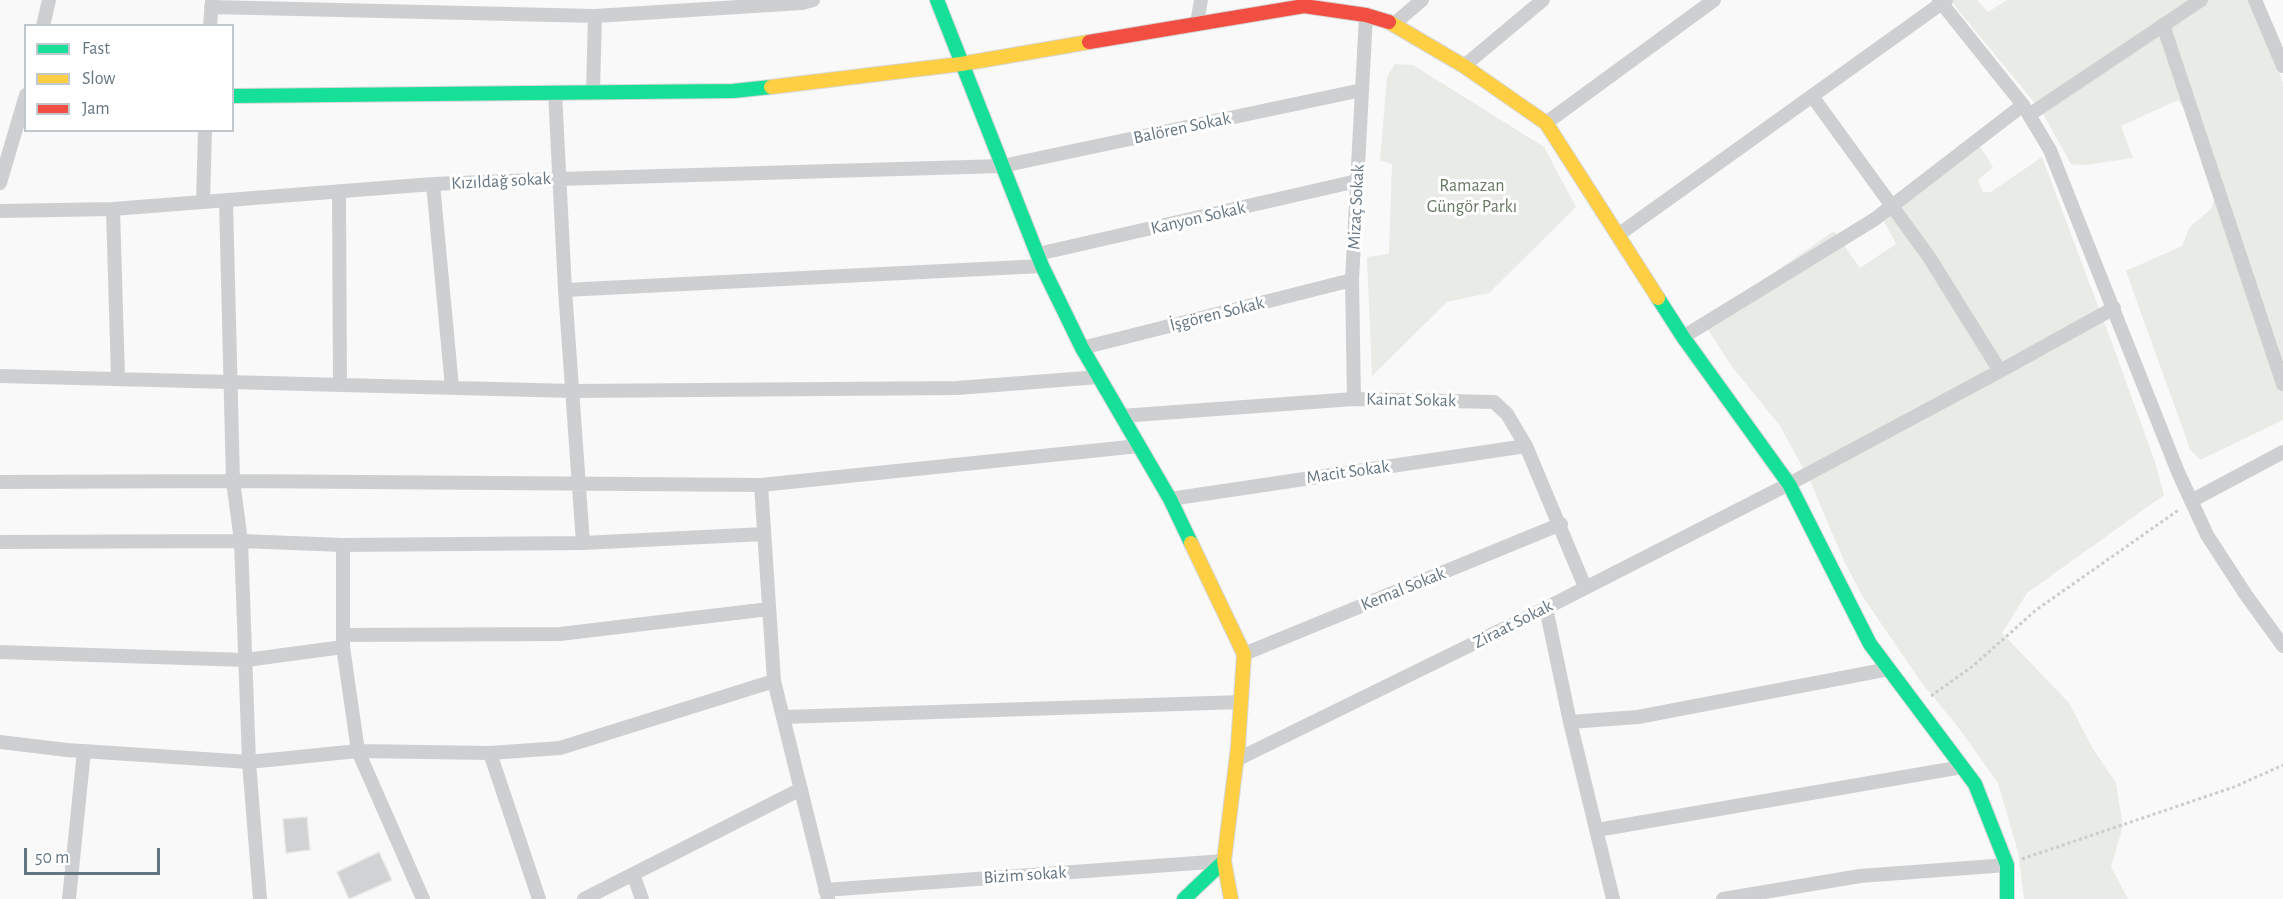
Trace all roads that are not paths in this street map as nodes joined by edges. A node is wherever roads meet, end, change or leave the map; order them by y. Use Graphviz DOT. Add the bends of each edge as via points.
graph roads {
  1 [pos="49,0"];
  2 [pos="813,0"];
  3 [pos="937,0"];
  4 [pos="1201,0"];
  5 [pos="1422,0"];
  6 [pos="1543,0"];
  7 [pos="1714,0"];
  8 [pos="2201,0"];
  9 [pos="2255,0"];
  10 [pos="1942,1"];
  11 [pos="1307,3"];
  12 [pos="211,4"];
  13 [pos="1365,15"];
  14 [pos="595,16"];
  15 [pos="1197,22"];
  16 [pos="43,24"];
  17 [pos="210,24"];
  18 [pos="1394,24"];
  19 [pos="2163,26"];
  20 [pos="961,64"];
  21 [pos="1464,66"];
  22 [pos="2283,66"];
  23 [pos="1362,90"];
  24 [pos="594,91"];
  25 [pos="555,92"];
  26 [pos="234,96"];
  27 [pos="1812,96"];
  28 [pos="24,102"];
  29 [pos="2026,110"];
  30 [pos="1546,123"];
  31 [pos="205,132"];
  32 [pos="1002,166"];
  33 [pos="558,179"];
  34 [pos="1357,181"];
  35 [pos="0,183"];
  36 [pos="433,184"];
  37 [pos="339,191"];
  38 [pos="226,201"];
  39 [pos="203,202"];
  40 [pos="1893,206"];
  41 [pos="112,208"];
  42 [pos="0,211"];
  43 [pos="1618,235"];
  44 [pos="1040,260"];
  45 [pos="1352,280"];
  46 [pos="565,290"];
  47 [pos="2114,308"];
  48 [pos="1683,337"];
  49 [pos="1082,348"];
  50 [pos="2001,371"];
  51 [pos="0,376"];
  52 [pos="1099,377"];
  53 [pos="118,378"];
  54 [pos="230,380"];
  55 [pos="339,384"];
  56 [pos="2283,384"];
  57 [pos="452,387"];
  58 [pos="572,391"];
  59 [pos="1354,399"];
  60 [pos="1121,416"];
  61 [pos="1139,446"];
  62 [pos="1526,446"];
  63 [pos="2283,452"];
  64 [pos="233,481"];
  65 [pos="0,482"];
  66 [pos="578,482"];
  67 [pos="1789,484"];
  68 [pos="761,485"];
  69 [pos="1170,499"];
  70 [pos="2191,501"];
  71 [pos="1561,525"];
  72 [pos="764,534"];
  73 [pos="241,541"];
  74 [pos="0,542"];
  75 [pos="583,543"];
  76 [pos="343,544"];
  77 [pos="1585,586"];
  78 [pos="1546,608"];
  79 [pos="769,609"];
  80 [pos="343,641"];
  81 [pos="2283,645"];
  82 [pos="0,652"];
  83 [pos="1244,654"];
  84 [pos="246,660"];
  85 [pos="1889,669"];
  86 [pos="774,681"];
  87 [pos="1241,702"];
  88 [pos="783,717"];
  89 [pos="1570,722"];
  90 [pos="0,742"];
  91 [pos="84,751"];
  92 [pos="358,751"];
  93 [pos="490,753"];
  94 [pos="1236,760"];
  95 [pos="249,762"];
  96 [pos="1962,767"];
  97 [pos="801,789"];
  98 [pos="1597,830"];
  99 [pos="1224,861"];
  100 [pos="2007,865"];
  101 [pos="633,874"];
  102 [pos="827,894"];
  103 [pos="1749,897"];
  104 [pos="69,899"];
  105 [pos="260,899"];
  106 [pos="423,899"];
  107 [pos="539,899"];
  108 [pos="584,899"];
  109 [pos="642,899"];
  110 [pos="1184,899"];
  111 [pos="1231,899"];
  112 [pos="1613,899"];
  113 [pos="1723,899"];
  114 [pos="2007,899"];
  1 -- 16 [label="street"];
  2 -- 14 [label="street"];
  3 -- 20 [label="street"];
  4 -- 15 [label="street"];
  5 -- 18 [label="street"];
  6 -- 21 [label="street"];
  7 -- 30 [label="street"];
  8 -- 19 [label="street"];
  9 -- 22 [label="street"];
  10 -- 27 [label="street"];
  10 -- 29 [label="street"];
  11 -- 13 [label="street"];
  11 -- 15 [label="street"];
  12 -- 14 [label="street"];
  12 -- 17 [label="street"];
  13 -- 18 [label="street"];
  13 -- 23 [label="street, Mizaç Sokak"];
  14 -- 24 [label="street"];
  15 -- 20 [label="street"];
  18 -- 21 [label="street"];
  19 -- 29 [label="street"];
  19 -- 56 [label="street"];
  20 -- 24 [label="street" via="733,91"];
  20 -- 32 [label="street"];
  21 -- 30 [label="street"];
  23 -- 32 [label="street, Balören Sokak"];
  23 -- 34 [label="street, Mizaç Sokak"];
  24 -- 25 [label="street"];
  25 -- 26 [label="street"];
  25 -- 33 [label="street"];
  27 -- 40 [label="street"];
  27 -- 43 [label="street"];
  28 -- 35 [label="street"];
  29 -- 40 [label="street"];
  29 -- 47 [label="street" via="2050,150"];
  30 -- 43 [label="street"];
  31 -- 39 [label="street"];
  32 -- 33 [label="street, Kızıldağ sokak"];
  32 -- 44 [label="street"];
  33 -- 36 [label="street, Kızıldağ sokak"];
  33 -- 46 [label="street"];
  34 -- 44 [label="street, Kanyon Sokak"];
  34 -- 45 [label="street, Mizaç Sokak"];
  36 -- 37 [label="street, Kızıldağ sokak"];
  36 -- 57 [label="street"];
  37 -- 38 [label="street, Kızıldağ sokak"];
  37 -- 55 [label="street"];
  38 -- 39 [label="street, Kızıldağ sokak"];
  38 -- 54 [label="street"];
  39 -- 41 [label="street, Kızıldağ sokak"];
  40 -- 48 [label="street"];
  40 -- 50 [label="street"];
  41 -- 42 [label="street, Kızıldağ sokak"];
  41 -- 53 [label="street"];
  43 -- 48 [label="street"];
  44 -- 46 [label="street, Kanyon Sokak"];
  44 -- 49 [label="street"];
  45 -- 49 [label="street, İşgören Sokak"];
  45 -- 59 [label="street, Mizaç Sokak"];
  46 -- 58 [label="street"];
  47 -- 50 [label="street, Ziraat Sokak"];
  47 -- 70 [label="street"];
  48 -- 67 [label="street"];
  49 -- 52 [label="street"];
  50 -- 67 [label="street, Ziraat Sokak"];
  51 -- 53 [label="street"];
  52 -- 58 [label="street" via="957,388"];
  52 -- 60 [label="street"];
  53 -- 54 [label="street"];
  54 -- 55 [label="street"];
  54 -- 64 [label="street"];
  55 -- 57 [label="street"];
  57 -- 58 [label="street"];
  58 -- 66 [label="street"];
  59 -- 60 [label="street, Kainat Sokak"];
  59 -- 62 [label="street, Kainat Sokak" via="1494,402 1507,414"];
  60 -- 61 [label="street"];
  61 -- 68 [label="street"];
  61 -- 69 [label="street"];
  62 -- 69 [label="street, Macit Sokak"];
  62 -- 71 [label="street, Kainat Sokak"];
  63 -- 70 [label="street"];
  64 -- 65 [label="street"];
  64 -- 66 [label="street"];
  64 -- 73 [label="street"];
  66 -- 68 [label="street"];
  66 -- 75 [label="street"];
  67 -- 77 [label="street, Ziraat Sokak"];
  67 -- 85 [label="street" via="1870,644"];
  68 -- 72 [label="street"];
  69 -- 83 [label="street"];
  70 -- 81 [label="street" via="2207,535"];
  71 -- 77 [label="street, Kainat Sokak"];
  71 -- 83 [label="street, Kemal Sokak"];
  72 -- 75 [label="street"];
  72 -- 79 [label="street"];
  73 -- 74 [label="street"];
  73 -- 76 [label="street"];
  73 -- 84 [label="street"];
  75 -- 76 [label="street"];
  76 -- 80 [label="street"];
  77 -- 78 [label="street, Ziraat Sokak"];
  78 -- 89 [label="street"];
  78 -- 94 [label="street, Ziraat Sokak"];
  79 -- 80 [label="street" via="560,634"];
  79 -- 86 [label="street"];
  80 -- 84 [label="street"];
  80 -- 92 [label="street"];
  82 -- 84 [label="street"];
  83 -- 87 [label="street"];
  84 -- 95 [label="street"];
  85 -- 89 [label="street" via="1638,717"];
  85 -- 96 [label="street"];
  86 -- 88 [label="street"];
  86 -- 93 [label="street" via="560,748"];
  87 -- 88 [label="street"];
  87 -- 94 [label="street"];
  88 -- 97 [label="street"];
  89 -- 98 [label="street"];
  90 -- 91 [label="street"];
  91 -- 95 [label="street"];
  91 -- 104 [label="street"];
  92 -- 93 [label="street"];
  92 -- 95 [label="street"];
  92 -- 106 [label="street"];
  93 -- 107 [label="street"];
  94 -- 99 [label="street"];
  95 -- 105 [label="street"];
  96 -- 98 [label="street"];
  96 -- 100 [label="street" via="1975,784"];
  97 -- 101 [label="street"];
  97 -- 102 [label="street"];
  98 -- 112 [label="street"];
  99 -- 102 [label="street, Bizim sokak"];
  99 -- 110 [label="street"];
  99 -- 111 [label="street"];
  100 -- 103 [label="street" via="1860,876"];
  100 -- 114 [label="street"];
  101 -- 108 [label="street"];
  101 -- 109 [label="street"];
  103 -- 113 [label="street"];
}
